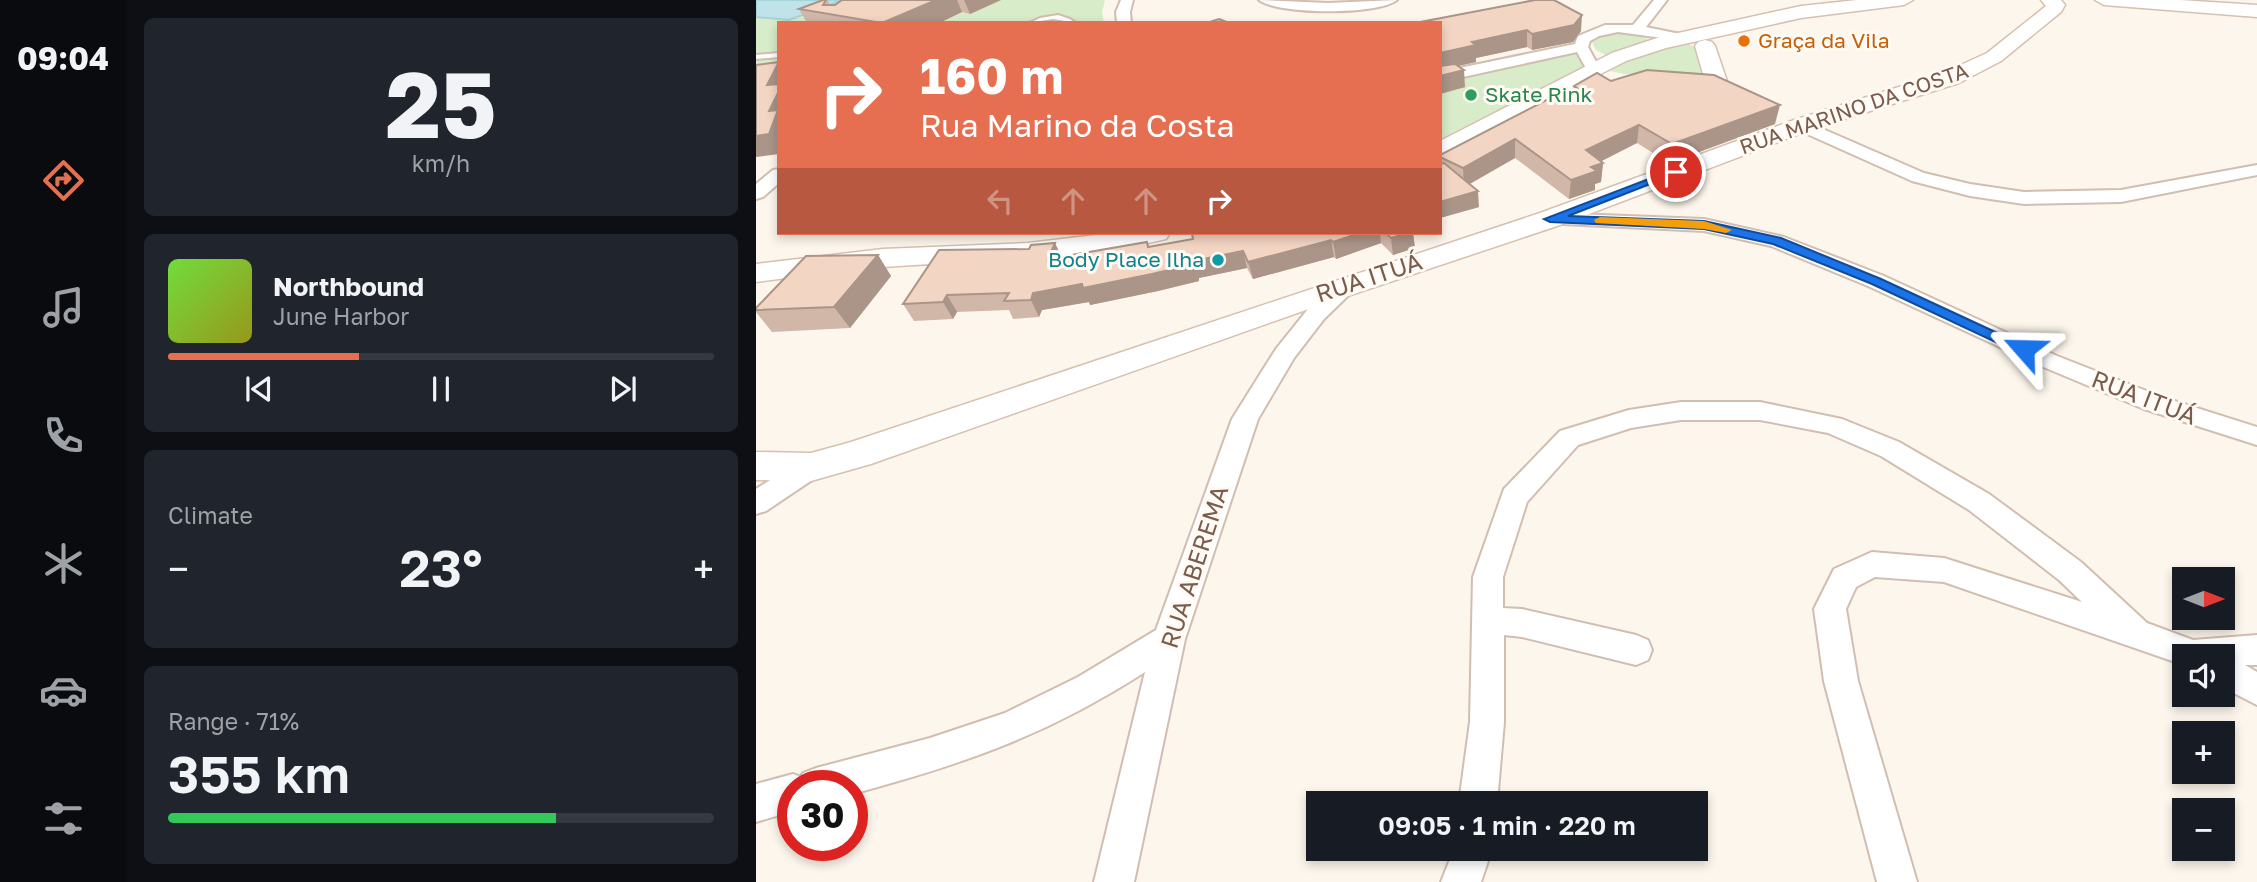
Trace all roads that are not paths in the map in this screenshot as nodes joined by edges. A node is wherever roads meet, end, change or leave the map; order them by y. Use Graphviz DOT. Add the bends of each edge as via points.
graph roads {
  1 [pos="1127,0"];
  2 [pos="1265,0"];
  3 [pos="1391,0"];
  4 [pos="1661,0"];
  5 [pos="1905,0"];
  6 [pos="2074,1"];
  7 [pos="2257,10"];
  8 [pos="1037,21"];
  9 [pos="1070,21"];
  10 [pos="1124,21"];
  11 [pos="1636,30"];
  12 [pos="1680,38"];
  13 [pos="1708,39"];
  14 [pos="1581,47"];
  15 [pos="777,53"];
  16 [pos="760,57"];
  17 [pos="777,62"];
  18 [pos="1584,74"];
  19 [pos="1442,77"];
  20 [pos="1620,78"];
  21 [pos="1691,83"];
  22 [pos="1717,84"];
  23 [pos="1741,96"];
  24 [pos="1778,113"];
  25 [pos="1802,125"];
  26 [pos="1442,150"];
  27 [pos="2254,164"];
  28 [pos="777,176"];
  29 [pos="756,193"];
  30 [pos="1550,219"];
  31 [pos="1146,235"];
  32 [pos="756,273"];
  33 [pos="1347,286"];
  34 [pos="2257,436"];
  35 [pos="756,466"];
  36 [pos="811,467"];
  37 [pos="756,503"];
  38 [pos="1487,620"];
  39 [pos="2136,633"];
  40 [pos="1170,639"];
  41 [pos="2172,646"];
  42 [pos="1636,650"];
  43 [pos="2257,650"];
  44 [pos="2235,652"];
  45 [pos="2235,677"];
  46 [pos="2257,688"];
  47 [pos="868,771"];
  48 [pos="1479,791"];
  49 [pos="777,797"];
  50 [pos="756,803"];
  51 [pos="1469,861"];
  52 [pos="1114,882"];
  53 [pos="1461,882"];
  54 [pos="1898,882"];
  1 -- 10 [label="street"];
  2 -- 3 [label="street" via="1312,7"];
  4 -- 11 [label="street"];
  5 -- 13 [label="street" via="1801,12"];
  6 -- 7 [label="street"];
  6 -- 25 [label="street, RUA MARINO DA COSTA" via="2056,5 1994,57 1972,69"];
  8 -- 9 [label="lane" via="1048,17"];
  11 -- 12 [label="street"];
  11 -- 14 [label="street" via="1593,27"];
  12 -- 13 [label="street"];
  12 -- 18 [label="street"];
  13 -- 22 [label="street"];
  14 -- 18 [label="street"];
  14 -- 19 [label="street"];
  15 -- 16 [label="lane"];
  16 -- 17 [label="lane"];
  18 -- 20 [label="street"];
  18 -- 26 [label="street"];
  21 -- 22 [label="street"];
  22 -- 23 [label="street"];
  24 -- 25 [label="street"];
  25 -- 27 [label="street" via="1918,177 2024,198 2121,196"];
  25 -- 30 [label="street, RUA MARINO DA COSTA"];
  28 -- 29 [label="street"];
  30 -- 33 [label="street, RUA ITUÁ"];
  30 -- 34 [label="street, RUA ITUÁ" via="1704,225 1777,241 2153,403"];
  31 -- 32 [label="street" via="1028,252 883,258"];
  33 -- 36 [label="street, RUA ITUÁ"];
  33 -- 40 [label="street, RUA ABEREMA" via="1316,314 1284,354 1245,419"];
  35 -- 36 [label="street, RUA ITUÁ"];
  36 -- 37 [label="street"];
  38 -- 39 [label="street" via="1488,577 1514,497 1569,438 1629,419 1681,411 1760,411 1833,425 1890,449 1979,502 2070,571"];
  38 -- 42 [label="street" via="1522,622"];
  38 -- 48 [label="street" via="1487,722"];
  39 -- 41 [label="street"];
  39 -- 54 [label="street" via="1944,570 1872,564 1845,578 1830,609 1841,681"];
  40 -- 47 [label="street" via="1040,715 978,740"];
  40 -- 52 [label="street, RUA ABEREMA"];
  43 -- 44 [label="street"];
  45 -- 46 [label="street"];
  49 -- 50 [label="street"];
  51 -- 53 [label="street"];
}
